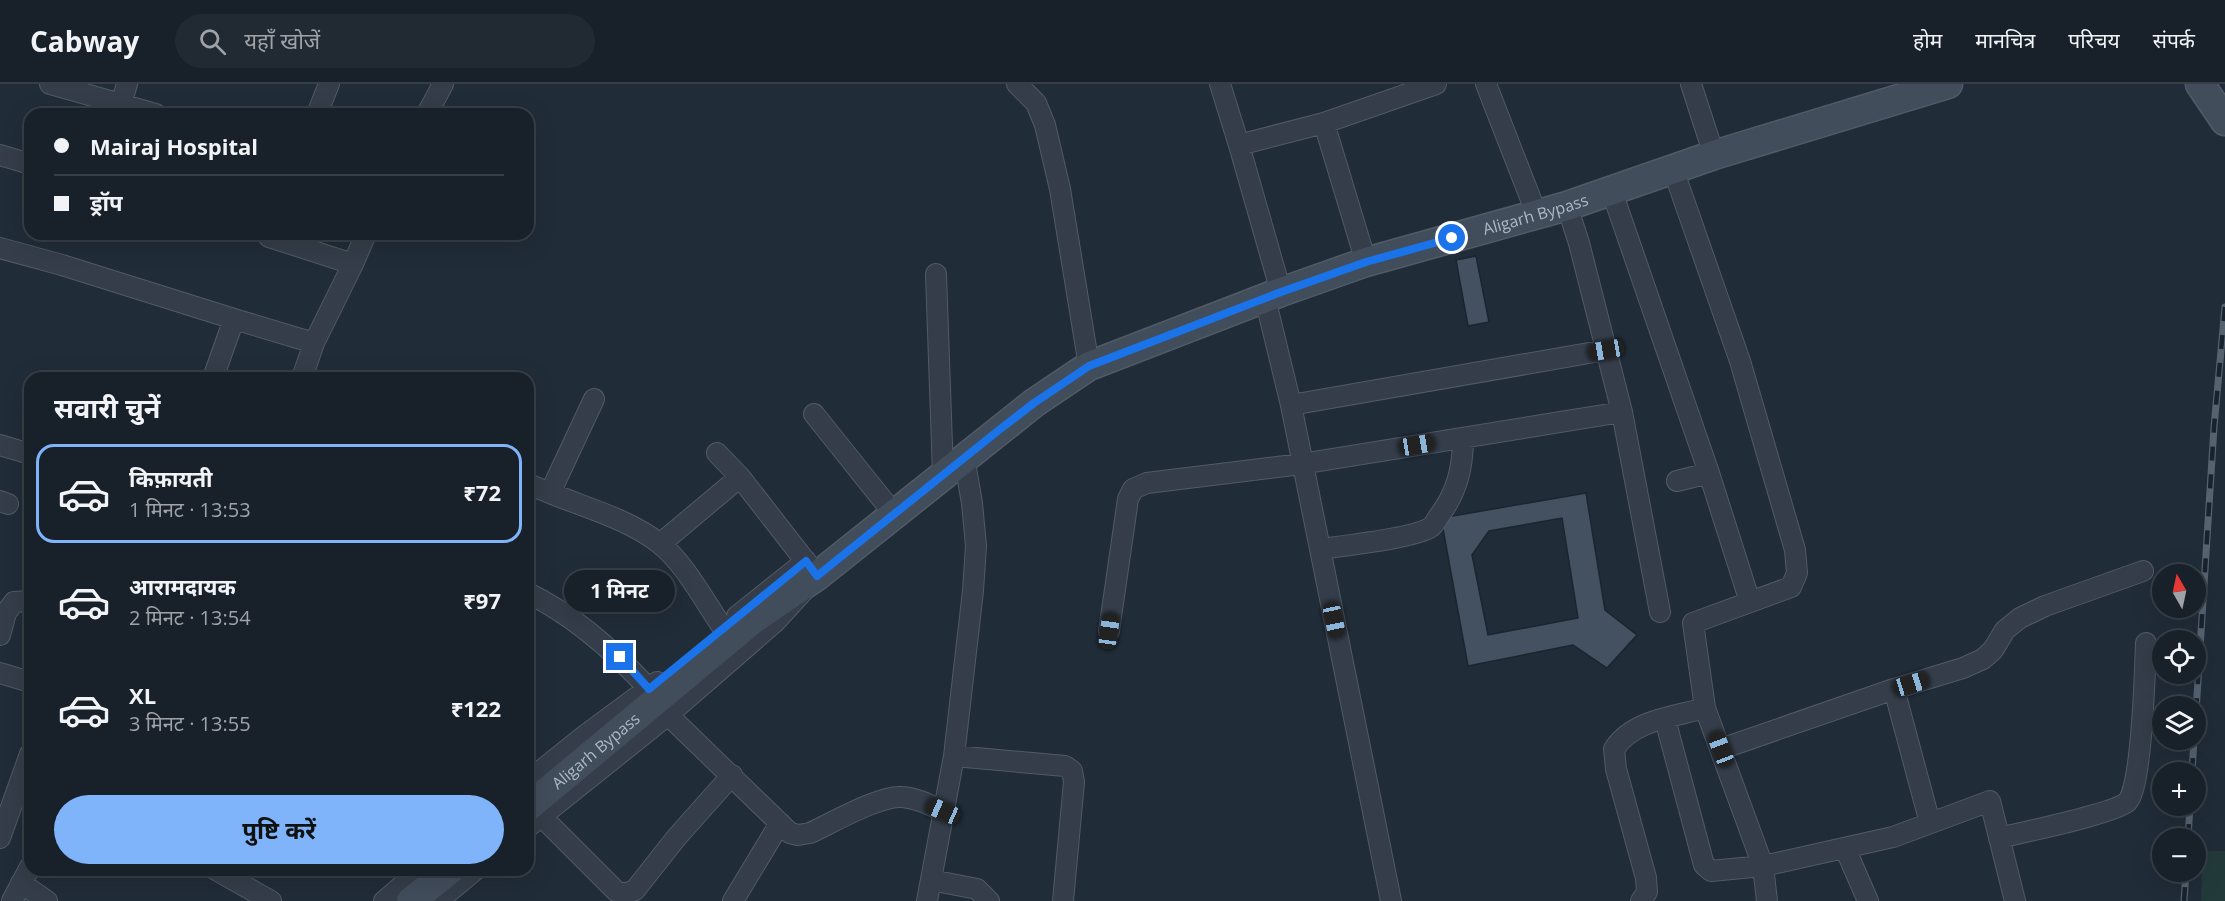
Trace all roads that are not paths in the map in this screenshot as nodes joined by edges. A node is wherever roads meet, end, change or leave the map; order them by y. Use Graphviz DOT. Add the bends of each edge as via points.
graph roads {
  1 [pos="51,84"];
  2 [pos="127,84"];
  3 [pos="329,84"];
  4 [pos="443,84"];
  5 [pos="1017,84"];
  6 [pos="1220,84"];
  7 [pos="1436,84"];
  8 [pos="1486,84"];
  9 [pos="1691,84"];
  10 [pos="1948,84"];
  11 [pos="2200,84"];
  12 [pos="121,104"];
  13 [pos="135,108"];
  14 [pos="319,108"];
  15 [pos="430,108"];
  16 [pos="2225,121"];
  17 [pos="1324,123"];
  18 [pos="1239,145"];
  19 [pos="1714,154"];
  20 [pos="0,155"];
  21 [pos="24,162"];
  22 [pos="1673,169"];
  23 [pos="1611,189"];
  24 [pos="1567,206"];
  25 [pos="1538,215"];
  26 [pos="281,240"];
  27 [pos="363,240"];
  28 [pos="0,248"];
  29 [pos="1366,262"];
  30 [pos="353,264"];
  31 [pos="936,274"];
  32 [pos="1273,295"];
  33 [pos="234,319"];
  34 [pos="314,344"];
  35 [pos="1606,350"];
  36 [pos="1089,366"];
  37 [pos="215,372"];
  38 [pos="304,372"];
  39 [pos="594,399"];
  40 [pos="1291,405"];
  41 [pos="1622,412"];
  42 [pos="814,414"];
  43 [pos="1463,438"];
  44 [pos="0,445"];
  45 [pos="24,452"];
  46 [pos="717,453"];
  47 [pos="1301,464"];
  48 [pos="953,465"];
  49 [pos="1709,473"];
  50 [pos="740,477"];
  51 [pos="1677,481"];
  52 [pos="534,486"];
  53 [pos="550,493"];
  54 [pos="894,514"];
  55 [pos="660,544"];
  56 [pos="1320,549"];
  57 [pos="811,568"];
  58 [pos="2143,571"];
  59 [pos="534,596"];
  60 [pos="24,601"];
  61 [pos="1750,602"];
  62 [pos="3,612"];
  63 [pos="1660,612"];
  64 [pos="723,628"];
  65 [pos="1109,631"];
  66 [pos="0,635"];
  67 [pos="2146,643"];
  68 [pos="0,673"];
  69 [pos="24,680"];
  70 [pos="649,689"];
  71 [pos="1894,689"];
  72 [pos="1705,708"];
  73 [pos="668,716"];
  74 [pos="1665,719"];
  75 [pos="1721,749"];
  76 [pos="954,756"];
  77 [pos="732,775"];
  78 [pos="534,776"];
  79 [pos="24,792"];
  80 [pos="943,811"];
  81 [pos="534,815"];
  82 [pos="534,816"];
  83 [pos="534,819"];
  84 [pos="780,823"];
  85 [pos="1930,824"];
  86 [pos="0,838"];
  87 [pos="1999,838"];
  88 [pos="1845,848"];
  89 [pos="1763,866"];
  90 [pos="25,876"];
  91 [pos="27,876"];
  92 [pos="231,876"];
  93 [pos="411,876"];
  94 [pos="442,876"];
  95 [pos="469,876"];
  96 [pos="931,880"];
  97 [pos="12,901"];
  98 [pos="47,901"];
  99 [pos="271,901"];
  100 [pos="384,901"];
  101 [pos="411,901"];
  102 [pos="438,901"];
  103 [pos="733,901"];
  104 [pos="927,901"];
  105 [pos="989,901"];
  106 [pos="1063,901"];
  107 [pos="1391,901"];
  108 [pos="1641,901"];
  109 [pos="1767,901"];
  110 [pos="1868,901"];
  111 [pos="2015,901"];
  1 -- 12 [label="street"];
  2 -- 12 [label="street"];
  3 -- 14 [label="street"];
  4 -- 15 [label="street"];
  5 -- 36 [label="street" via="1036,103 1045,125 1060,189"];
  6 -- 18 [label="street"];
  7 -- 17 [label="street"];
  8 -- 25 [label="street"];
  9 -- 19 [label="street"];
  10 -- 19 [label="main road, Aligarh Bypass"];
  11 -- 16 [label="main road"];
  12 -- 13 [label="street"];
  17 -- 18 [label="street"];
  17 -- 29 [label="street"];
  18 -- 32 [label="street"];
  19 -- 22 [label="main road, Aligarh Bypass"];
  20 -- 21 [label="street"];
  22 -- 23 [label="main road, Aligarh Bypass"];
  22 -- 61 [label="street" via="1740,361 1795,550 1797,573 1791,587"];
  23 -- 24 [label="main road, Aligarh Bypass"];
  23 -- 49 [label="street"];
  24 -- 25 [label="main road, Aligarh Bypass"];
  24 -- 35 [label="street"];
  25 -- 29 [label="main road, Aligarh Bypass"];
  26 -- 30 [label="street"];
  27 -- 30 [label="street"];
  28 -- 33 [label="street"];
  29 -- 32 [label="main road, Aligarh Bypass"];
  30 -- 34 [label="street"];
  31 -- 48 [label="street"];
  32 -- 36 [label="main road, Aligarh Bypass"];
  32 -- 40 [label="street"];
  33 -- 34 [label="street"];
  33 -- 37 [label="street"];
  34 -- 38 [label="street"];
  35 -- 40 [label="street"];
  35 -- 41 [label="street"];
  36 -- 48 [label="main road, Aligarh Bypass"];
  39 -- 53 [label="street"];
  40 -- 47 [label="street"];
  41 -- 43 [label="street"];
  41 -- 63 [label="street"];
  42 -- 54 [label="street"];
  43 -- 47 [label="street"];
  43 -- 56 [label="street" via="1457,486 1431,527"];
  44 -- 45 [label="street"];
  46 -- 50 [label="street"];
  47 -- 56 [label="street"];
  47 -- 65 [label="street" via="1147,483 1133,489 1128,499"];
  48 -- 54 [label="main road, Aligarh Bypass"];
  48 -- 76 [label="street" via="972,502 976,546"];
  49 -- 51 [label="street"];
  49 -- 61 [label="street"];
  50 -- 55 [label="street"];
  50 -- 57 [label="street"];
  52 -- 53 [label="street"];
  53 -- 55 [label="street" via="613,518"];
  54 -- 57 [label="main road, Aligarh Bypass"];
  55 -- 64 [label="street"];
  56 -- 107 [label="street"];
  57 -- 64 [label="street"];
  57 -- 73 [label="street" via="775,622"];
  57 -- 81 [label="main road, Aligarh Bypass"];
  58 -- 71 [label="street" via="2020,618 2005,630 1983,659"];
  59 -- 70 [label="street" via="582,626 620,657"];
  60 -- 62 [label="street" via="14,602"];
  61 -- 72 [label="street" via="1693,623"];
  62 -- 66 [label="street"];
  64 -- 70 [label="street"];
  67 -- 87 [label="street" via="2142,728 2130,800 2097,813"];
  68 -- 69 [label="street"];
  70 -- 78 [label="street"];
  71 -- 75 [label="street"];
  71 -- 85 [label="street"];
  72 -- 74 [label="street"];
  72 -- 75 [label="street"];
  73 -- 77 [label="street"];
  73 -- 82 [label="street"];
  74 -- 89 [label="street" via="1704,865 1712,871"];
  74 -- 108 [label="street" via="1636,727 1614,749 1646,878 1647,892"];
  75 -- 89 [label="street"];
  76 -- 80 [label="street"];
  76 -- 106 [label="street" via="1065,766 1072,771"];
  77 -- 83 [label="street" via="635,890 625,894 616,891"];
  77 -- 84 [label="street"];
  79 -- 86 [label="street"];
  80 -- 84 [label="street" via="900,796 883,799 810,833 798,835"];
  80 -- 96 [label="street"];
  84 -- 103 [label="street"];
  85 -- 87 [label="street" via="1990,801"];
  85 -- 88 [label="street"];
  87 -- 111 [label="street"];
  88 -- 89 [label="street"];
  88 -- 110 [label="street"];
  89 -- 109 [label="street"];
  90 -- 97 [label="street"];
  91 -- 98 [label="street"];
  92 -- 99 [label="street"];
  93 -- 100 [label="street"];
  94 -- 101 [label="main road"];
  95 -- 102 [label="street"];
  96 -- 104 [label="street"];
  96 -- 105 [label="street" via="976,889"];
}
